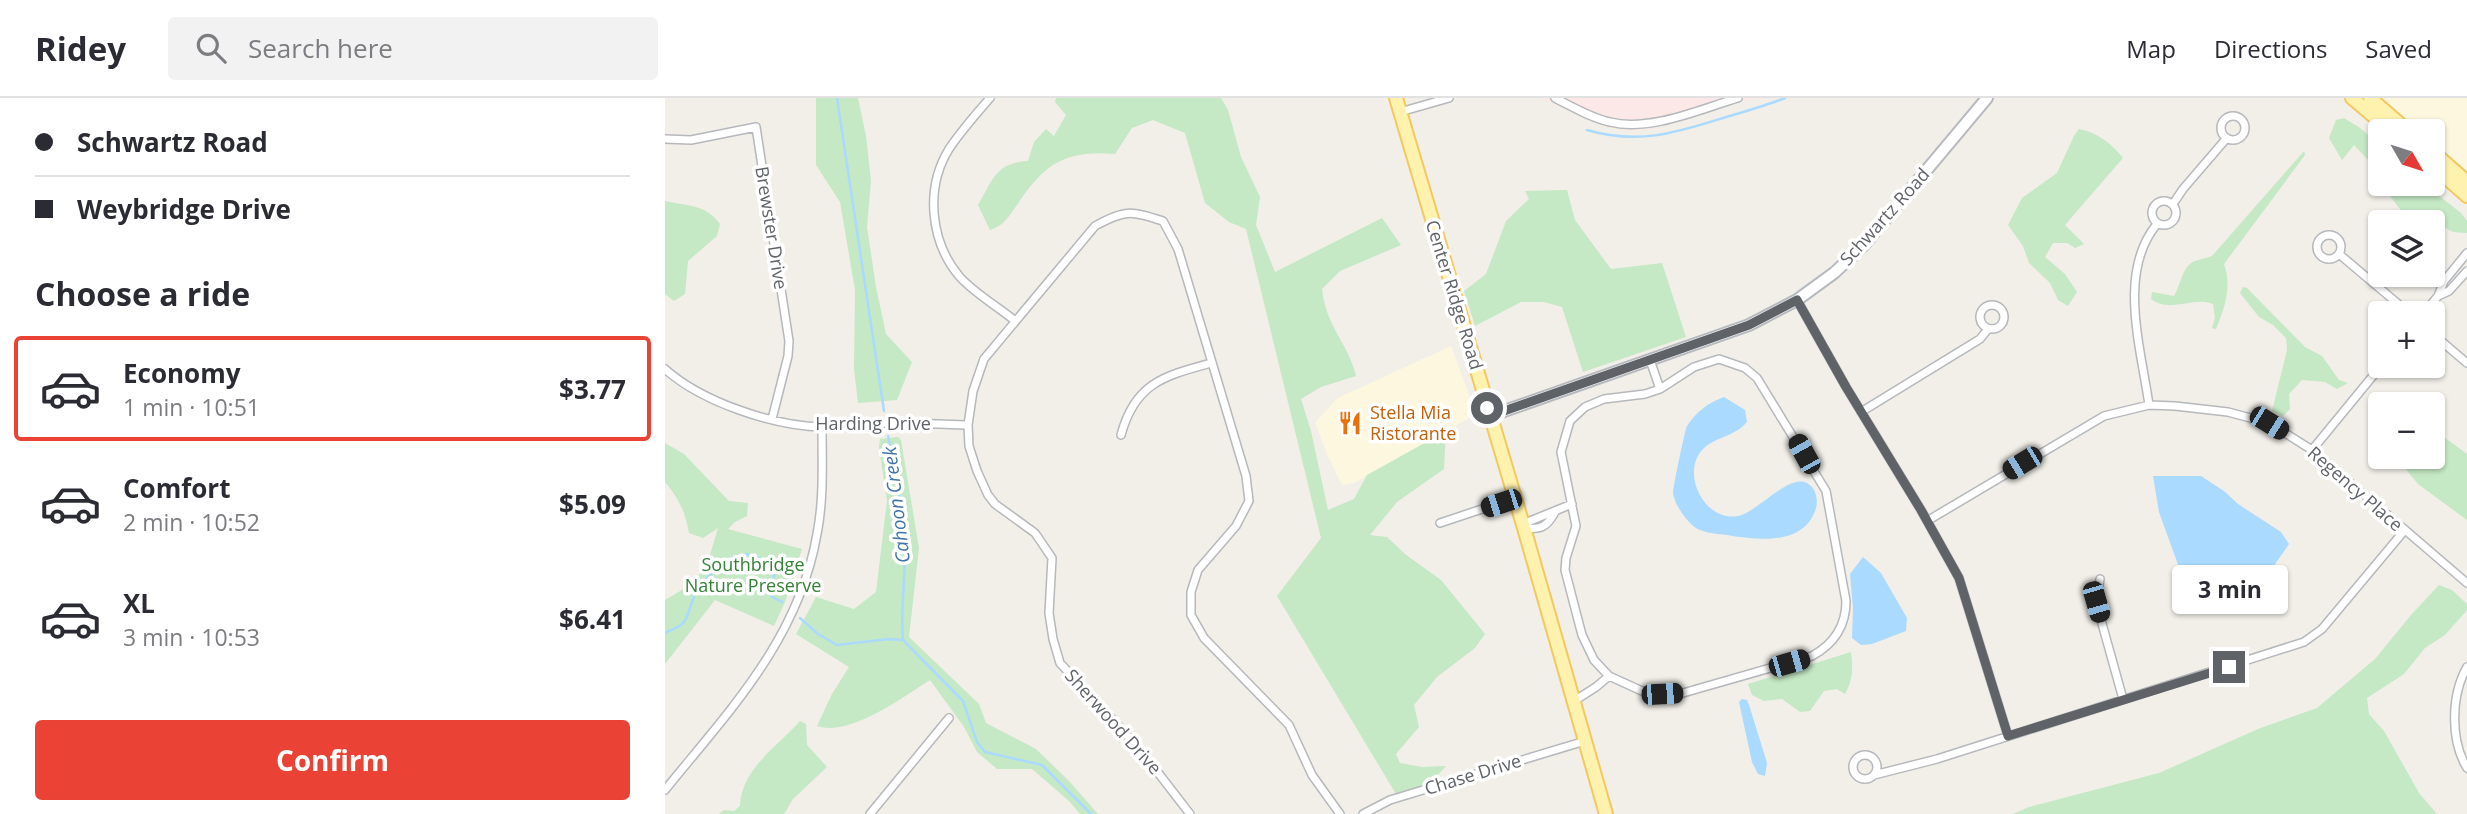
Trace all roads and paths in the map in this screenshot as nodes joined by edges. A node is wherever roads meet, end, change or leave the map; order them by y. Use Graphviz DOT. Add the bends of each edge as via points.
graph roads {
  1 [pos="990,98"];
  2 [pos="1396,98"];
  3 [pos="1449,98"];
  4 [pos="1555,98"];
  5 [pos="1738,98"];
  6 [pos="1987,98"];
  7 [pos="2352,98"];
  8 [pos="2369,98"];
  9 [pos="1400,112"];
  10 [pos="2377,119"];
  11 [pos="2394,119"];
  12 [pos="665,139"];
  13 [pos="2226,139"];
  14 [pos="2445,163"];
  15 [pos="2445,177"];
  16 [pos="2467,182"];
  17 [pos="2467,196"];
  18 [pos="2173,204"];
  19 [pos="2157,224"];
  20 [pos="2467,253"];
  21 [pos="2339,254"];
  22 [pos="2467,271"];
  23 [pos="2438,296"];
  24 [pos="1797,300"];
  25 [pos="2395,301"];
  26 [pos="2434,301"];
  27 [pos="1014,320"];
  28 [pos="1988,329"];
  29 [pos="2445,344"];
  30 [pos="1650,360"];
  31 [pos="1211,363"];
  32 [pos="2467,363"];
  33 [pos="665,369"];
  34 [pos="2371,378"];
  35 [pos="1660,389"];
  36 [pos="2149,405"];
  37 [pos="1861,412"];
  38 [pos="1490,416"];
  39 [pos="772,419"];
  40 [pos="968,425"];
  41 [pos="822,427"];
  42 [pos="1121,435"];
  43 [pos="2312,450"];
  44 [pos="1515,498"];
  45 [pos="1572,504"];
  46 [pos="1927,521"];
  47 [pos="1440,523"];
  48 [pos="1524,528"];
  49 [pos="2404,531"];
  50 [pos="2100,579"];
  51 [pos="2467,583"];
  52 [pos="2467,667"];
  53 [pos="1609,676"];
  54 [pos="2123,699"];
  55 [pos="1574,701"];
  56 [pos="949,718"];
  57 [pos="2008,736"];
  58 [pos="1586,741"];
  59 [pos="2467,768"];
  60 [pos="1874,775"];
  61 [pos="665,790"];
  62 [pos="870,814"];
  63 [pos="1190,814"];
  64 [pos="1340,814"];
  65 [pos="1363,814"];
  66 [pos="1606,814"];
  1 -- 27 [label="street" via="949,149 937,174 935,223 960,276"];
  2 -- 9 [label="main road, Center Ridge Road"];
  3 -- 9 [label="street"];
  4 -- 5 [label="street" via="1602,120 1630,125"];
  6 -- 24 [label="street, Schwartz Road" via="1863,246"];
  7 -- 10 [label="main road"];
  8 -- 11 [label="main road"];
  9 -- 38 [label="main road, Center Ridge Road"];
  12 -- 39 [label="street, Brewster Drive" via="691,140 756,127 789,341"];
  13 -- 18 [label="street"];
  14 -- 16 [label="main road"];
  15 -- 17 [label="main road"];
  18 -- 19 [label="street" via="2173,222"];
  18 -- 19 [label="street" via="2162,201 2155,205 2152,217"];
  19 -- 36 [label="street" via="2144,243 2134,284"];
  20 -- 23 [label="street"];
  21 -- 25 [label="street"];
  22 -- 23 [label="street" via="2452,289"];
  23 -- 26 [label="street"];
  24 -- 30 [label="street, Schwartz Road" via="1764,319"];
  24 -- 37 [label="street"];
  27 -- 31 [label="street, Sherwood Drive" via="1095,226 1117,214 1136,213 1163,222 1178,249"];
  27 -- 40 [label="street, Sherwood Drive" via="984,359"];
  28 -- 37 [label="street" via="1980,339"];
  29 -- 32 [label="street"];
  30 -- 35 [label="street"];
  30 -- 38 [label="street, Schwartz Road"];
  31 -- 42 [label="street" via="1154,382 1126,417"];
  31 -- 64 [label="street, Sherwood Drive" via="1246,476 1249,501 1236,526 1198,570 1191,592 1191,615 1205,638 1289,725 1311,775"];
  33 -- 39 [label="street, Harding Drive" via="712,400"];
  34 -- 43 [label="street"];
  35 -- 45 [label="street" via="1590,404 1570,421 1561,452"];
  35 -- 53 [label="street" via="1694,367 1719,359 1745,368 1757,378 1826,491 1846,617 1826,649 1812,656 1683,693 1642,691"];
  36 -- 43 [label="street, Regency Place" via="2228,412 2265,422"];
  36 -- 46 [label="street, Regency Place" via="2104,416"];
  37 -- 46 [label="street"];
  38 -- 44 [label="main road, Center Ridge Road"];
  39 -- 41 [label="street, Harding Drive"];
  40 -- 41 [label="street, Harding Drive"];
  40 -- 63 [label="street, Sherwood Drive" via="969,446 988,495 1035,533 1052,558 1049,613 1061,663 1139,748"];
  41 -- 61 [label="street" via="817,535 800,595 758,676"];
  43 -- 49 [label="street, Regency Place"];
  44 -- 47 [label="street"];
  44 -- 48 [label="main road, Center Ridge Road"];
  45 -- 48 [label="street" via="1530,521"];
  45 -- 53 [label="street" via="1577,526 1565,570 1582,635 1594,660"];
  46 -- 57 [label="street" via="1959,578"];
  48 -- 55 [label="main road, Center Ridge Road"];
  49 -- 51 [label="street, Regency Place"];
  49 -- 54 [label="street" via="2322,629 2304,642"];
  50 -- 54 [label="street" via="2096,602"];
  52 -- 59 [label="street" via="2455,706 2458,747"];
  53 -- 55 [label="street"];
  54 -- 57 [label="street"];
  55 -- 58 [label="main road, Center Ridge Road"];
  56 -- 62 [label="street"];
  57 -- 60 [label="street"];
  58 -- 65 [label="street, Chase Drive" via="1390,800"];
  58 -- 66 [label="main road, Center Ridge Road"];
}
